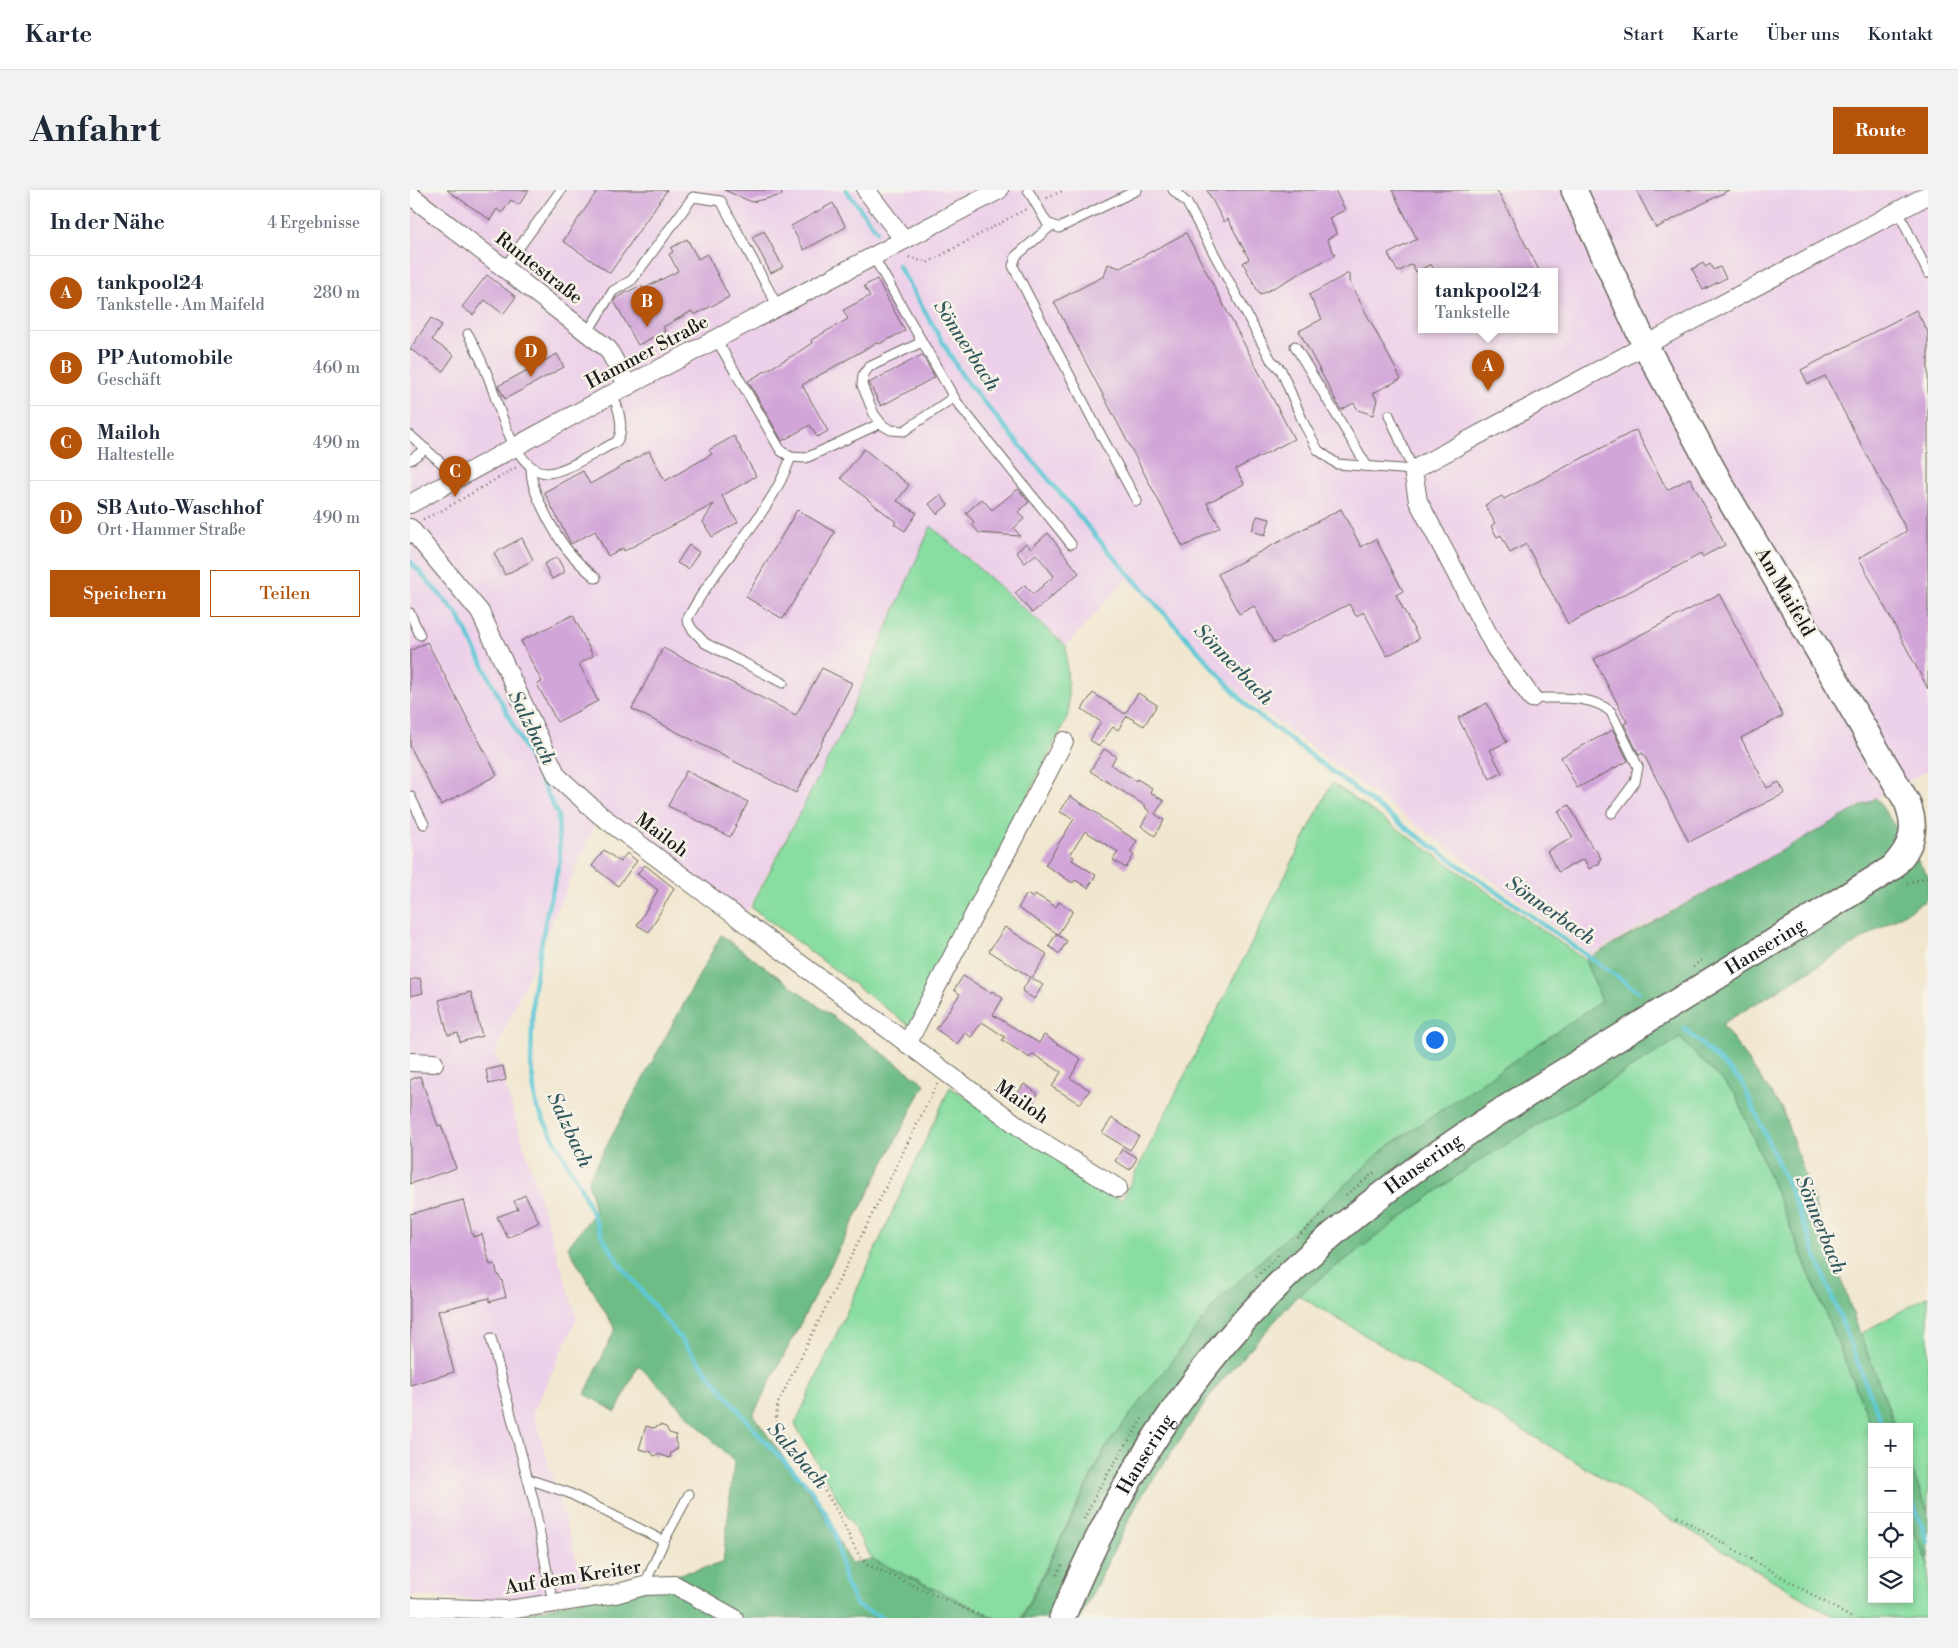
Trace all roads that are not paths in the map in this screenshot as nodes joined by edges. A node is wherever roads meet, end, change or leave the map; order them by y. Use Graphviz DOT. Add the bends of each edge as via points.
graph roads {
  1 [pos="561,190"];
  2 [pos="866,190"];
  3 [pos="999,190"];
  4 [pos="1028,190"];
  5 [pos="1137,190"];
  6 [pos="1173,190"];
  7 [pos="1574,190"];
  8 [pos="410,195"];
  9 [pos="1928,195"];
  10 [pos="1898,211"];
  11 [pos="1052,225"];
  12 [pos="904,240"];
  13 [pos="873,256"];
  14 [pos="504,268"];
  15 [pos="1928,273"];
  16 [pos="778,307"];
  17 [pos="587,333"];
  18 [pos="468,334"];
  19 [pos="716,340"];
  20 [pos="922,342"];
  21 [pos="1645,345"];
  22 [pos="1295,346"];
  23 [pos="628,386"];
  24 [pos="612,394"];
  25 [pos="954,397"];
  26 [pos="1389,415"];
  27 [pos="881,423"];
  28 [pos="410,435"];
  29 [pos="515,447"];
  30 [pos="426,449"];
  31 [pos="791,457"];
  32 [pos="410,460"];
  33 [pos="1367,466"];
  34 [pos="530,467"];
  35 [pos="1413,470"];
  36 [pos="455,479"];
  37 [pos="1137,501"];
  38 [pos="410,504"];
  39 [pos="410,528"];
  40 [pos="1071,544"];
  41 [pos="596,578"];
  42 [pos="410,613"];
  43 [pos="420,635"];
  44 [pos="783,683"];
  45 [pos="1532,698"];
  46 [pos="1064,741"];
  47 [pos="410,796"];
  48 [pos="1612,813"];
  49 [pos="424,824"];
  50 [pos="1919,845"];
  51 [pos="907,1044"];
  52 [pos="410,1062"];
  53 [pos="434,1063"];
  54 [pos="1118,1188"];
  55 [pos="491,1338"];
  56 [pos="528,1479"];
  57 [pos="688,1494"];
  58 [pos="664,1541"];
  59 [pos="644,1586"];
  60 [pos="553,1603"];
  61 [pos="410,1606"];
  62 [pos="734,1618"];
  63 [pos="1062,1618"];
  1 -- 14 [label="lane"];
  2 -- 12 [label="street"];
  3 -- 12 [label="street, Hammer Straße"];
  4 -- 11 [label="lane" via="1047,223"];
  5 -- 11 [label="lane" via="1059,228"];
  6 -- 33 [label="lane" via="1187,203 1271,360 1281,370 1318,450 1337,464"];
  7 -- 21 [label="street, Am Maifeld"];
  8 -- 14 [label="street, Runtestraße"];
  9 -- 10 [label="street"];
  10 -- 15 [label="lane"];
  10 -- 21 [label="street"];
  11 -- 37 [label="lane" via="1016,256 1013,266"];
  12 -- 13 [label="street, Hammer Straße"];
  13 -- 16 [label="street, Hammer Straße"];
  13 -- 20 [label="lane"];
  14 -- 17 [label="street, Runtestraße"];
  16 -- 17 [label="lane" via="721,200 693,197 632,280 613,291"];
  16 -- 19 [label="street, Hammer Straße"];
  17 -- 23 [label="street, Runtestraße" via="608,349"];
  18 -- 29 [label="lane"];
  19 -- 23 [label="street, Hammer Straße"];
  19 -- 31 [label="lane" via="781,451"];
  20 -- 25 [label="lane"];
  20 -- 27 [label="lane" via="869,367 863,375 862,385"];
  21 -- 35 [label="street"];
  21 -- 50 [label="street, Am Maifeld" via="1720,482 1907,802"];
  22 -- 33 [label="lane"];
  23 -- 24 [label="street, Hammer Straße"];
  24 -- 29 [label="street, Hammer Straße"];
  24 -- 34 [label="lane" via="617,404 620,431 616,442 558,472 546,473"];
  25 -- 27 [label="lane" via="904,431 891,430"];
  25 -- 40 [label="lane"];
  26 -- 35 [label="lane"];
  27 -- 31 [label="lane" via="806,458"];
  28 -- 30 [label="lane"];
  29 -- 34 [label="lane"];
  29 -- 36 [label="street, Hammer Straße"];
  30 -- 32 [label="lane"];
  30 -- 36 [label="lane"];
  31 -- 44 [label="lane" via="770,501 711,579 687,620 705,643"];
  33 -- 35 [label="lane"];
  34 -- 41 [label="lane" via="531,481 558,538 576,561"];
  35 -- 45 [label="street" via="1418,501 1496,649"];
  36 -- 38 [label="street, Hammer Straße"];
  39 -- 51 [label="street, Mailoh" via="480,612 557,776 600,815"];
  42 -- 43 [label="lane"];
  45 -- 48 [label="lane" via="1583,700 1604,705 1611,712 1638,767 1635,782"];
  46 -- 51 [label="street"];
  47 -- 49 [label="lane"];
  50 -- 63 [label="street, Hansering" via="1907,850 1892,868 1498,1112 1380,1194 1322,1243 1231,1336 1152,1442 1114,1507"];
  51 -- 54 [label="street, Mailoh" via="1029,1134"];
  52 -- 53 [label="street"];
  55 -- 56 [label="lane"];
  56 -- 58 [label="lane" via="569,1492"];
  56 -- 60 [label="lane"];
  57 -- 58 [label="lane"];
  58 -- 59 [label="lane"];
  59 -- 60 [label="street, Auf dem Kreiter" via="615,1594"];
  59 -- 62 [label="street, Auf dem Kreiter" via="674,1585"];
  60 -- 61 [label="street, Auf dem Kreiter" via="508,1610"];
}
